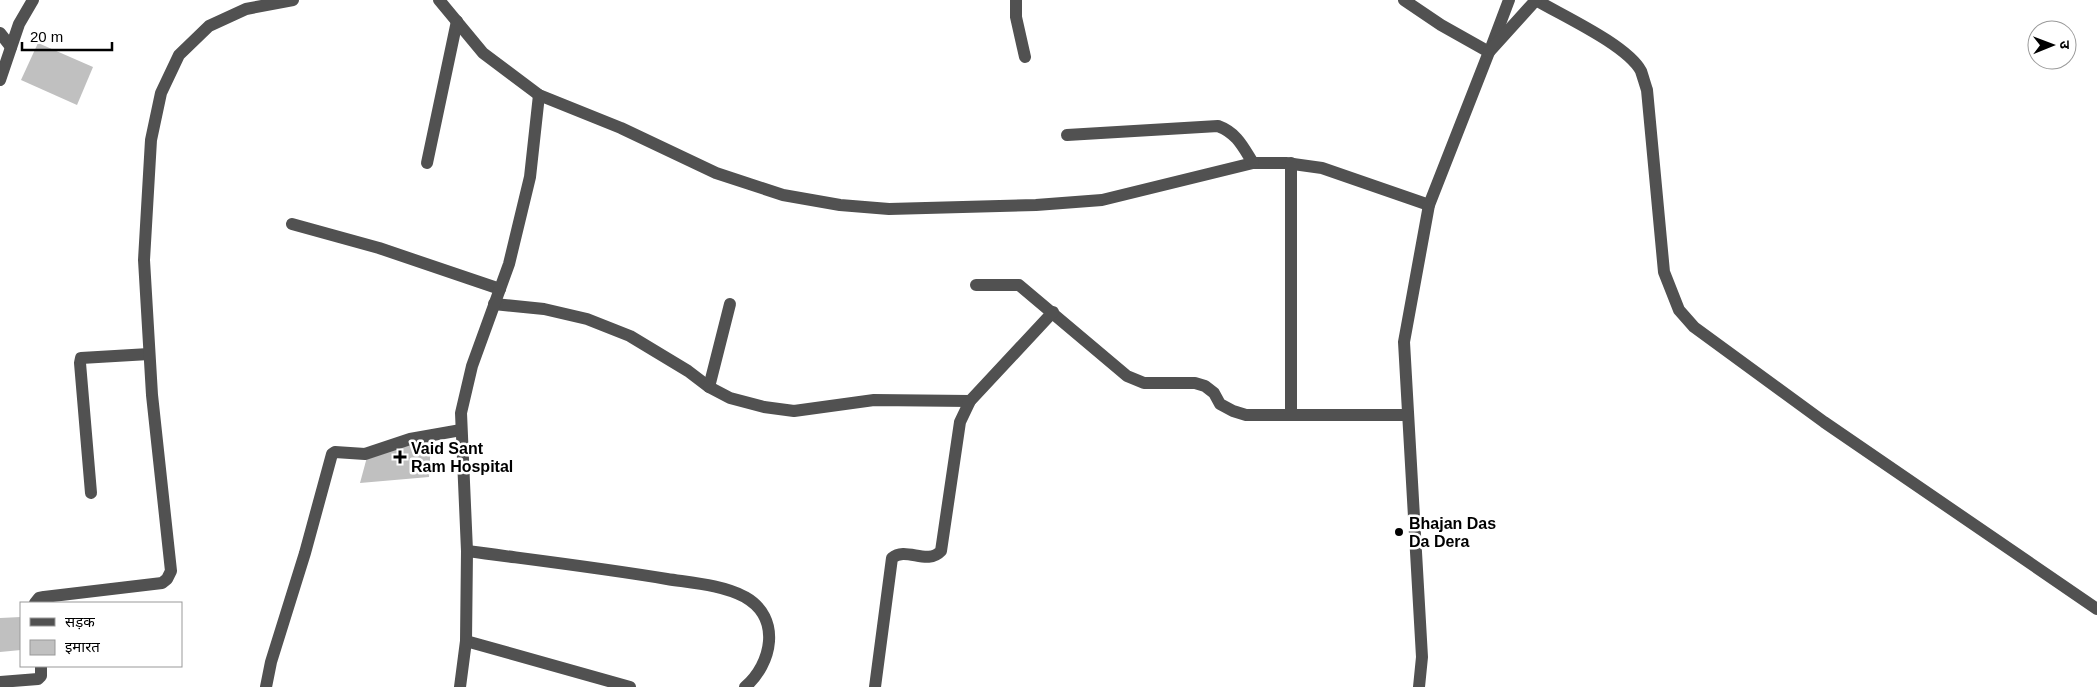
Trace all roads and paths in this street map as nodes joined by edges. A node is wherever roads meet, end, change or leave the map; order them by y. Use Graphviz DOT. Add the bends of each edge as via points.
graph roads {
  1 [pos="33,0"];
  2 [pos="293,0"];
  3 [pos="439,0"];
  4 [pos="1016,0"];
  5 [pos="1404,0"];
  6 [pos="1509,0"];
  7 [pos="1536,0"];
  8 [pos="457,21"];
  9 [pos="0,33"];
  10 [pos="11,47"];
  11 [pos="1489,52"];
  12 [pos="1025,57"];
  13 [pos="0,80"];
  14 [pos="539,95"];
  15 [pos="1067,135"];
  16 [pos="427,163"];
  17 [pos="1253,163"];
  18 [pos="1291,164"];
  19 [pos="1430,205"];
  20 [pos="292,224"];
  21 [pos="976,285"];
  22 [pos="500,289"];
  23 [pos="494,304"];
  24 [pos="730,304"];
  25 [pos="1053,312"];
  26 [pos="149,354"];
  27 [pos="709,388"];
  28 [pos="970,401"];
  29 [pos="1291,415"];
  30 [pos="1408,415"];
  31 [pos="461,430"];
  32 [pos="91,493"];
  33 [pos="467,552"];
  34 [pos="36,602"];
  35 [pos="2097,609"];
  36 [pos="466,641"];
  37 [pos="41,667"];
  38 [pos="0,682"];
  39 [pos="266,687"];
  40 [pos="460,687"];
  41 [pos="630,687"];
  42 [pos="745,687"];
  43 [pos="875,687"];
  44 [pos="1419,687"];
  1 -- 10 [label="street" via="19,24"];
  2 -- 26 [label="street" via="246,8 209,26 179,55 161,93 151,140 144,260"];
  3 -- 8 [label="street"];
  4 -- 12 [label="street" via="1016,17"];
  5 -- 11 [label="street"];
  6 -- 11 [label="street"];
  7 -- 11 [label="street"];
  7 -- 35 [label="street" via="1628,55 1640,71 1647,90 1664,272 1679,310 1694,326 1824,422"];
  8 -- 14 [label="street" via="483,53"];
  8 -- 16 [label="street"];
  9 -- 10 [label="street"];
  10 -- 13 [label="street"];
  11 -- 19 [label="street"];
  14 -- 17 [label="street" via="621,128 716,173 783,195 840,205 889,208 1036,205 1102,200"];
  14 -- 22 [label="street" via="530,177"];
  15 -- 17 [label="street" via="1218,126 1230,130 1239,139"];
  17 -- 18 [label="street"];
  18 -- 19 [label="street" via="1322,168"];
  18 -- 29 [label="street"];
  19 -- 30 [label="street" via="1404,342"];
  20 -- 22 [label="street" via="379,248"];
  21 -- 25 [label="street" via="1019,285"];
  22 -- 23 [label="street"];
  23 -- 27 [label="street" via="544,309 587,319 630,336 688,371"];
  23 -- 31 [label="street" via="472,366"];
  24 -- 27 [label="street"];
  25 -- 28 [label="street"];
  25 -- 29 [label="street" via="1127,376 1144,383 1206,386 1220,404 1246,415"];
  26 -- 32 [label="street" via="81,358"];
  26 -- 34 [label="street" via="171,571 162,583 44,597"];
  27 -- 28 [label="street" via="730,398 794,411 874,400"];
  28 -- 43 [label="street" via="960,422 941,551 929,558 900,554 892,558"];
  29 -- 30 [label="street"];
  30 -- 44 [label="street" via="1422,657"];
  31 -- 33 [label="street"];
  31 -- 39 [label="street" via="410,439 365,454 332,454"];
  33 -- 36 [label="street"];
  33 -- 42 [label="street" via="616,570 721,588 746,598 760,611 769,628 770,646 756,678"];
  36 -- 40 [label="street"];
  36 -- 41 [label="street"];
  37 -- 38 [label="street" via="38,679"];
}
